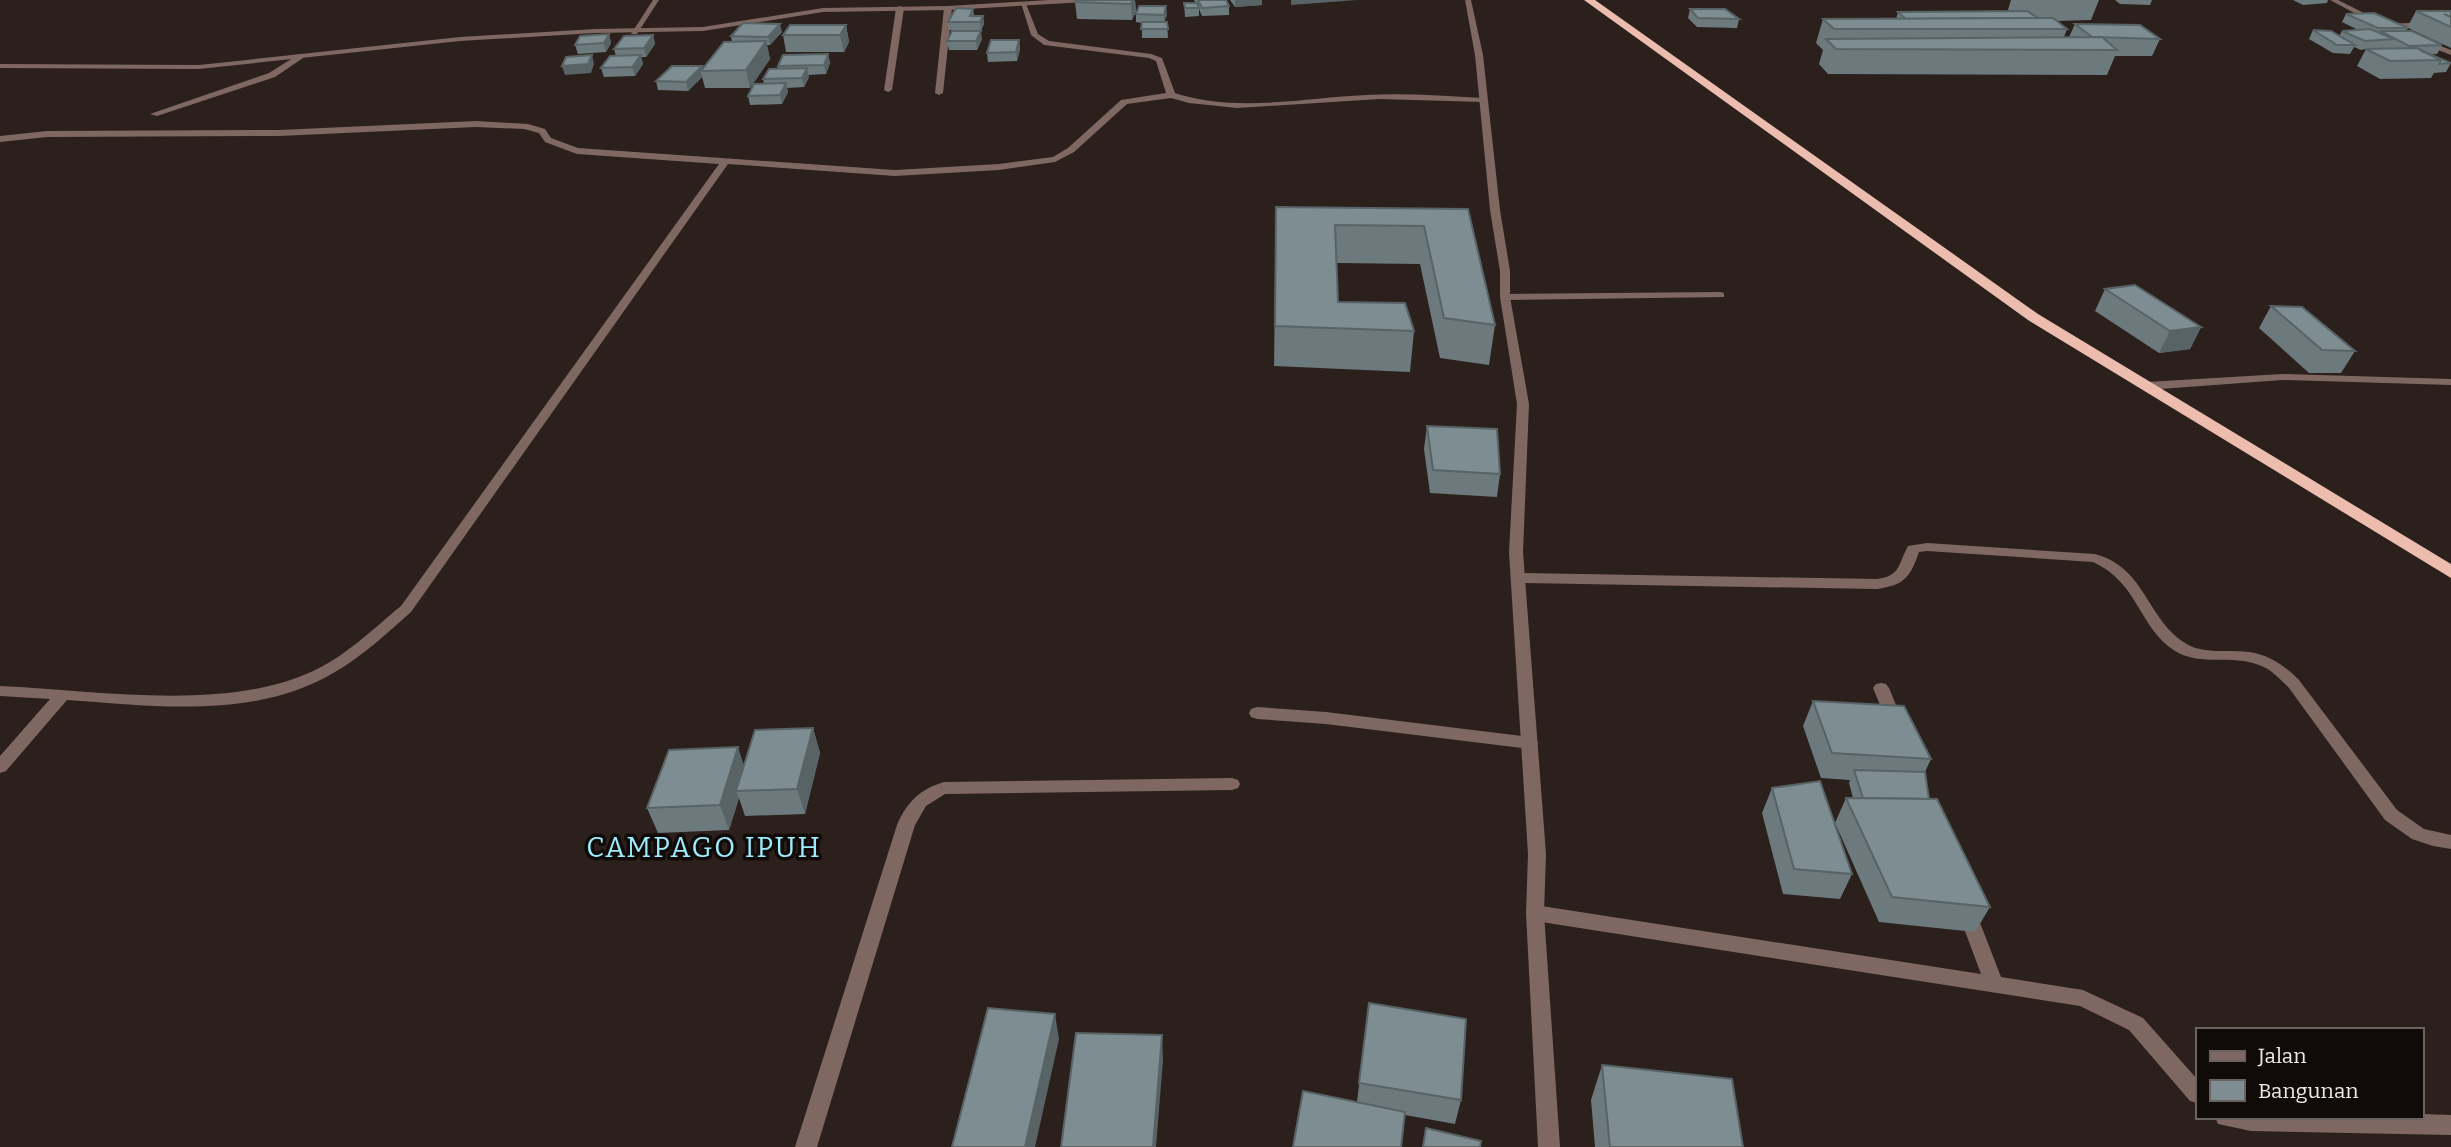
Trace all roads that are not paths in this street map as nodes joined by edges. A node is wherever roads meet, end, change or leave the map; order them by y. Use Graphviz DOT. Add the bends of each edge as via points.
graph roads {
  1 [pos="656,0"];
  2 [pos="1085,0"];
  3 [pos="1468,0"];
  4 [pos="1589,0"];
  5 [pos="2333,0"];
  6 [pos="1053,1"];
  7 [pos="1023,4"];
  8 [pos="900,8"];
  9 [pos="948,8"];
  10 [pos="2451,23"];
  11 [pos="2388,26"];
  12 [pos="634,32"];
  13 [pos="2451,53"];
  14 [pos="302,56"];
  15 [pos="0,66"];
  16 [pos="888,90"];
  17 [pos="939,93"];
  18 [pos="1171,94"];
  19 [pos="1483,100"];
  20 [pos="153,114"];
  21 [pos="0,139"];
  22 [pos="725,162"];
  23 [pos="1720,295"];
  24 [pos="1505,297"];
  25 [pos="2451,382"];
  26 [pos="2147,386"];
  27 [pos="2451,572"];
  28 [pos="1518,578"];
  29 [pos="1881,688"];
  30 [pos="0,691"];
  31 [pos="63,694"];
  32 [pos="1256,713"];
  33 [pos="1900,736"];
  34 [pos="1530,743"];
  35 [pos="0,767"];
  36 [pos="1232,784"];
  37 [pos="2451,842"];
  38 [pos="1961,895"];
  39 [pos="1535,913"];
  40 [pos="1996,985"];
  41 [pos="2196,1093"];
  42 [pos="2238,1119"];
  43 [pos="2451,1125"];
  44 [pos="806,1147"];
  45 [pos="1549,1147"];
  1 -- 12 [label="street"];
  2 -- 6 [label="street"];
  3 -- 19 [label="street" via="1476,28"];
  4 -- 26 [label="highway" via="2033,317"];
  5 -- 11 [label="street"];
  6 -- 7 [label="street"];
  7 -- 9 [label="street"];
  7 -- 18 [label="street" via="1035,36 1047,43 1159,60"];
  8 -- 9 [label="street"];
  8 -- 12 [label="street" via="823,10 704,29"];
  8 -- 16 [label="street"];
  9 -- 17 [label="street"];
  10 -- 11 [label="street"];
  11 -- 13 [label="street"];
  12 -- 14 [label="street" via="460,39"];
  14 -- 15 [label="street" via="199,67"];
  14 -- 20 [label="street" via="272,75"];
  18 -- 19 [label="street" via="1194,103 1220,104 1367,97"];
  18 -- 22 [label="street" via="1124,102 1071,150 1044,161 895,173"];
  19 -- 24 [label="street"];
  21 -- 22 [label="street" via="47,134 279,133 477,124 525,126 577,151"];
  22 -- 31 [label="street" via="406,609 366,642 317,676 238,698 183,701"];
  23 -- 24 [label="street"];
  24 -- 28 [label="street" via="1523,404"];
  25 -- 26 [label="street" via="2282,377"];
  26 -- 27 [label="highway"];
  28 -- 34 [label="street"];
  28 -- 37 [label="street" via="1877,584 1895,582 1905,573 1913,549 1927,547 2095,558 2125,573 2167,637 2181,648 2198,655 2259,659 2279,669 2391,815 2409,831 2433,841"];
  29 -- 33 [label="street"];
  30 -- 31 [label="street"];
  31 -- 35 [label="street"];
  32 -- 34 [label="street"];
  34 -- 39 [label="street" via="1537,854"];
  36 -- 44 [label="street" via="944,788 926,794 912,809 906,825"];
  38 -- 40 [label="street"];
  39 -- 40 [label="street"];
  39 -- 45 [label="street"];
  40 -- 41 [label="street" via="2083,998 2136,1024"];
  42 -- 43 [label="street"];
}
